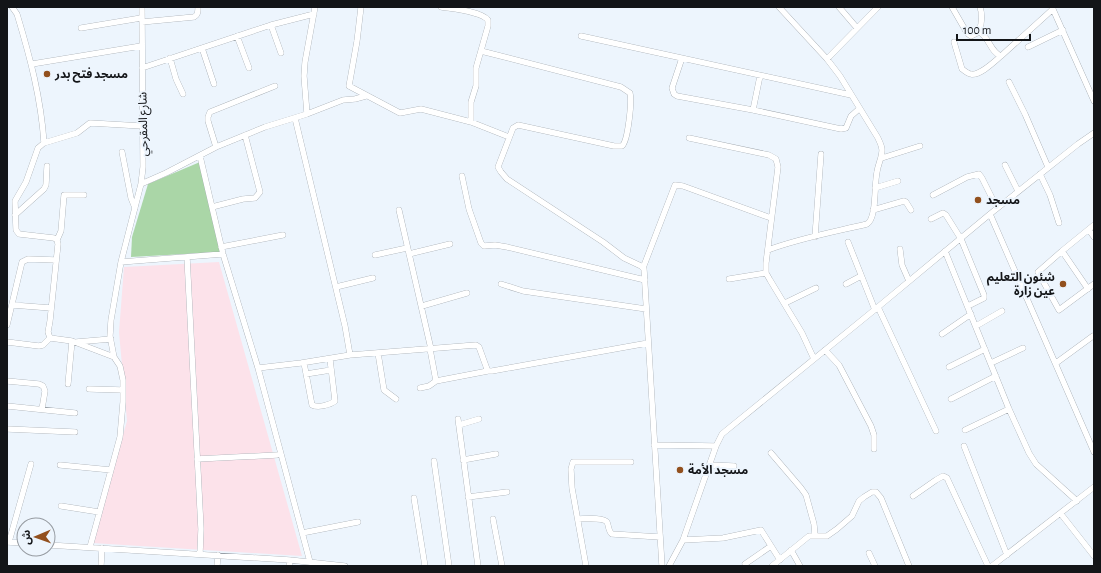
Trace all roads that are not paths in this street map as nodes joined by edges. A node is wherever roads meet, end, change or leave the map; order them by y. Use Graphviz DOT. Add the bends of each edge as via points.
graph roads {
  1 [pos="12,7"];
  2 [pos="142,7"];
  3 [pos="198,7"];
  4 [pos="315,7"];
  5 [pos="360,7"];
  6 [pos="441,7"];
  7 [pos="779,7"];
  8 [pos="839,7"];
  9 [pos="878,7"];
  10 [pos="952,7"];
  11 [pos="980,7"];
  12 [pos="1053,8"];
  13 [pos="314,14"];
  14 [pos="142,20"];
  15 [pos="271,25"];
  16 [pos="81,28"];
  17 [pos="857,28"];
  18 [pos="1063,30"];
  19 [pos="979,32"];
  20 [pos="237,36"];
  21 [pos="581,36"];
  22 [pos="954,42"];
  23 [pos="141,46"];
  24 [pos="1028,47"];
  25 [pos="202,48"];
  26 [pos="481,51"];
  27 [pos="280,53"];
  28 [pos="1001,56"];
  29 [pos="170,58"];
  30 [pos="682,58"];
  31 [pos="828,59"];
  32 [pos="32,64"];
  33 [pos="142,68"];
  34 [pos="249,68"];
  35 [pos="760,76"];
  36 [pos="1009,82"];
  37 [pos="214,84"];
  38 [pos="275,86"];
  39 [pos="183,94"];
  40 [pos="851,95"];
  41 [pos="366,96"];
  42 [pos="1094,101"];
  43 [pos="860,109"];
  44 [pos="753,110"];
  45 [pos="308,114"];
  46 [pos="295,118"];
  47 [pos="471,122"];
  48 [pos="142,126"];
  49 [pos="1094,133"];
  50 [pos="245,135"];
  51 [pos="509,136"];
  52 [pos="689,138"];
  53 [pos="44,143"];
  54 [pos="920,146"];
  55 [pos="216,147"];
  56 [pos="122,152"];
  57 [pos="821,154"];
  58 [pos="200,156"];
  59 [pos="882,158"];
  60 [pos="1005,165"];
  61 [pos="47,166"];
  62 [pos="1048,168"];
  63 [pos="1040,174"];
  64 [pos="462,176"];
  65 [pos="898,181"];
  66 [pos="141,184"];
  67 [pos="875,188"];
  68 [pos="1018,191"];
  69 [pos="84,195"];
  70 [pos="933,195"];
  71 [pos="212,207"];
  72 [pos="135,208"];
  73 [pos="997,208"];
  74 [pos="399,210"];
  75 [pos="873,210"];
  76 [pos="911,210"];
  77 [pos="990,214"];
  78 [pos="15,215"];
  79 [pos="771,218"];
  80 [pos="931,218"];
  81 [pos="1059,223"];
  82 [pos="1094,225"];
  83 [pos="1088,230"];
  84 [pos="282,235"];
  85 [pos="815,237"];
  86 [pos="1094,237"];
  87 [pos="961,239"];
  88 [pos="57,240"];
  89 [pos="848,242"];
  90 [pos="450,244"];
  91 [pos="221,247"];
  92 [pos="900,249"];
  93 [pos="768,250"];
  94 [pos="408,251"];
  95 [pos="945,251"];
  96 [pos="1062,251"];
  97 [pos="223,254"];
  98 [pos="375,255"];
  99 [pos="187,257"];
  100 [pos="56,260"];
  101 [pos="121,262"];
  102 [pos="643,268"];
  103 [pos="766,273"];
  104 [pos="861,276"];
  105 [pos="373,278"];
  106 [pos="729,279"];
  107 [pos="645,280"];
  108 [pos="909,281"];
  109 [pos="501,284"];
  110 [pos="846,284"];
  111 [pos="1094,284"];
  112 [pos="336,288"];
  113 [pos="816,288"];
  114 [pos="1088,289"];
  115 [pos="467,293"];
  116 [pos="785,303"];
  117 [pos="12,305"];
  118 [pos="422,306"];
  119 [pos="968,306"];
  120 [pos="51,308"];
  121 [pos="646,308"];
  122 [pos="876,309"];
  123 [pos="1002,311"];
  124 [pos="971,314"];
  125 [pos="7,325"];
  126 [pos="976,326"];
  127 [pos="942,334"];
  128 [pos="1093,336"];
  129 [pos="50,338"];
  130 [pos="111,339"];
  131 [pos="7,342"];
  132 [pos="73,342"];
  133 [pos="648,343"];
  134 [pos="1023,348"];
  135 [pos="430,349"];
  136 [pos="985,349"];
  137 [pos="825,350"];
  138 [pos="378,353"];
  139 [pos="350,355"];
  140 [pos="114,357"];
  141 [pos="330,359"];
  142 [pos="814,359"];
  143 [pos="991,362"];
  144 [pos="304,363"];
  145 [pos="1056,363"];
  146 [pos="949,366"];
  147 [pos="258,368"];
  148 [pos="331,370"];
  149 [pos="488,371"];
  150 [pos="306,374"];
  151 [pos="996,376"];
  152 [pos="7,381"];
  153 [pos="436,381"];
  154 [pos="68,384"];
  155 [pos="420,388"];
  156 [pos="89,389"];
  157 [pos="122,390"];
  158 [pos="951,398"];
  159 [pos="396,399"];
  160 [pos="7,406"];
  161 [pos="1009,409"];
  162 [pos="42,410"];
  163 [pos="75,413"];
  164 [pos="479,419"];
  165 [pos="7,429"];
  166 [pos="965,430"];
  167 [pos="936,431"];
  168 [pos="75,432"];
  169 [pos="654,445"];
  170 [pos="716,446"];
  171 [pos="964,446"];
  172 [pos="874,449"];
  173 [pos="1094,452"];
  174 [pos="771,453"];
  175 [pos="496,454"];
  176 [pos="277,455"];
  177 [pos="197,459"];
  178 [pos="463,460"];
  179 [pos="434,461"];
  180 [pos="631,462"];
  181 [pos="31,464"];
  182 [pos="60,465"];
  183 [pos="709,466"];
  184 [pos="734,466"];
  185 [pos="111,470"];
  186 [pos="1094,488"];
  187 [pos="507,492"];
  188 [pos="468,496"];
  189 [pos="913,496"];
  190 [pos="414,498"];
  191 [pos="1077,501"];
  192 [pos="61,506"];
  193 [pos="99,512"];
  194 [pos="1061,514"];
  195 [pos="494,519"];
  196 [pos="578,519"];
  197 [pos="358,522"];
  198 [pos="302,533"];
  199 [pos="815,535"];
  200 [pos="660,537"];
  201 [pos="683,540"];
  202 [pos="8,542"];
  203 [pos="56,545"];
  204 [pos="771,546"];
  205 [pos="90,547"];
  206 [pos="102,548"];
  207 [pos="791,550"];
  208 [pos="200,553"];
  209 [pos="869,553"];
  210 [pos="218,554"];
  211 [pos="1093,554"];
  212 [pos="1007,555"];
  213 [pos="290,560"];
  214 [pos="780,560"];
  215 [pos="310,562"];
  216 [pos="745,564"];
  217 [pos="328,565"];
  218 [pos="101,566"];
  219 [pos="217,566"];
  220 [pos="289,566"];
  221 [pos="345,566"];
  222 [pos="425,566"];
  223 [pos="449,566"];
  224 [pos="478,566"];
  225 [pos="502,566"];
  226 [pos="586,566"];
  227 [pos="662,566"];
  228 [pos="669,566"];
  229 [pos="772,566"];
  230 [pos="800,566"];
  231 [pos="875,566"];
  232 [pos="909,566"];
  233 [pos="988,566"];
  234 [pos="992,566"];
  1 -- 32 [label="street" via="17,14"];
  2 -- 14 [label="street, شارع المقرحي"];
  3 -- 14 [label="street" via="197,16 194,17"];
  4 -- 13 [label="street"];
  5 -- 41 [label="street" via="349,86"];
  6 -- 26 [label="street" via="487,18 489,23"];
  7 -- 31 [label="street"];
  8 -- 17 [label="street"];
  9 -- 17 [label="street"];
  10 -- 19 [label="street" via="969,35"];
  11 -- 19 [label="street" via="982,22"];
  12 -- 18 [label="street"];
  12 -- 28 [label="street"];
  13 -- 15 [label="street"];
  13 -- 45 [label="street" via="304,76"];
  14 -- 16 [label="street"];
  14 -- 23 [label="street, شارع المقرحي"];
  15 -- 20 [label="street"];
  15 -- 27 [label="street"];
  17 -- 31 [label="street"];
  18 -- 24 [label="street"];
  18 -- 42 [label="street"];
  19 -- 28 [label="street" via="995,53"];
  20 -- 25 [label="street"];
  20 -- 34 [label="street"];
  21 -- 30 [label="street"];
  22 -- 28 [label="street" via="962,69 971,74 987,68"];
  23 -- 32 [label="street"];
  23 -- 33 [label="street, شارع المقرحي"];
  25 -- 29 [label="street"];
  25 -- 37 [label="street"];
  26 -- 47 [label="street" via="471,102"];
  26 -- 51 [label="street" via="621,87 630,93 628,128 622,146 523,125 514,126"];
  29 -- 33 [label="street"];
  29 -- 39 [label="street"];
  30 -- 35 [label="street"];
  30 -- 44 [label="street" via="672,88 674,94"];
  31 -- 40 [label="street"];
  32 -- 53 [label="street" via="38,90"];
  33 -- 48 [label="street, شارع المقرحي"];
  35 -- 40 [label="street"];
  35 -- 44 [label="street"];
  36 -- 62 [label="street"];
  38 -- 55 [label="street" via="210,112 208,121"];
  40 -- 43 [label="street"];
  41 -- 45 [label="street" via="343,100"];
  41 -- 47 [label="street" via="400,113 421,109"];
  43 -- 44 [label="street" via="851,116 844,130"];
  43 -- 59 [label="street" via="881,144"];
  45 -- 46 [label="street"];
  46 -- 50 [label="street"];
  46 -- 112 [label="street"];
  47 -- 51 [label="street"];
  48 -- 53 [label="street" via="90,123 77,133"];
  48 -- 66 [label="street, شارع المقرحي"];
  49 -- 62 [label="street"];
  50 -- 55 [label="street"];
  50 -- 71 [label="street" via="260,192 255,198"];
  51 -- 102 [label="street" via="498,164 503,175 624,258"];
  52 -- 79 [label="street" via="769,155 776,159 778,167"];
  53 -- 78 [label="street" via="38,148 26,182 16,198"];
  54 -- 59 [label="street"];
  55 -- 58 [label="street"];
  56 -- 72 [label="street"];
  57 -- 85 [label="street"];
  58 -- 66 [label="street"];
  58 -- 71 [label="street"];
  59 -- 67 [label="street" via="876,172"];
  60 -- 68 [label="street"];
  61 -- 78 [label="street" via="44,189"];
  62 -- 63 [label="street"];
  63 -- 68 [label="street"];
  63 -- 81 [label="street"];
  64 -- 107 [label="street" via="469,209 484,246 507,247"];
  65 -- 67 [label="street"];
  66 -- 72 [label="street, شارع المقرحي"];
  67 -- 75 [label="street"];
  68 -- 73 [label="street"];
  69 -- 88 [label="street" via="64,195 61,231"];
  70 -- 73 [label="street" via="967,177 979,174"];
  71 -- 91 [label="street"];
  72 -- 101 [label="street, شارع المقرحي"];
  73 -- 77 [label="street"];
  74 -- 94 [label="street"];
  75 -- 76 [label="street" via="904,201"];
  75 -- 85 [label="street" via="872,219 867,224"];
  77 -- 87 [label="street"];
  77 -- 145 [label="street"];
  78 -- 88 [label="street" via="16,230 19,234"];
  79 -- 93 [label="street"];
  79 -- 102 [label="street" via="676,184"];
  80 -- 87 [label="street" via="941,213 945,214"];
  82 -- 83 [label="street"];
  83 -- 86 [label="street"];
  83 -- 96 [label="street"];
  84 -- 91 [label="street"];
  85 -- 93 [label="street"];
  87 -- 95 [label="street"];
  87 -- 119 [label="street" via="984,294 984,298"];
  88 -- 100 [label="street"];
  89 -- 104 [label="street"];
  90 -- 94 [label="street"];
  91 -- 97 [label="street"];
  92 -- 108 [label="street" via="902,265"];
  93 -- 103 [label="street"];
  94 -- 98 [label="street"];
  94 -- 118 [label="street"];
  95 -- 108 [label="street"];
  95 -- 119 [label="street"];
  96 -- 114 [label="street"];
  96 -- 114 [label="street" via="1038,272 1059,310"];
  97 -- 99 [label="street"];
  97 -- 147 [label="street"];
  99 -- 101 [label="street"];
  99 -- 177 [label="street"];
  100 -- 117 [label="street" via="28,259 22,262"];
  100 -- 120 [label="street"];
  101 -- 130 [label="street, شارع المقرحي" via="111,320"];
  102 -- 107 [label="street"];
  103 -- 106 [label="street"];
  103 -- 116 [label="street"];
  104 -- 110 [label="street"];
  104 -- 122 [label="street"];
  105 -- 112 [label="street"];
  107 -- 121 [label="street"];
  108 -- 122 [label="street"];
  109 -- 121 [label="street" via="523,291"];
  111 -- 114 [label="street"];
  112 -- 139 [label="street"];
  113 -- 116 [label="street"];
  115 -- 118 [label="street"];
  116 -- 142 [label="street"];
  117 -- 120 [label="street"];
  117 -- 125 [label="street"];
  118 -- 135 [label="street"];
  119 -- 124 [label="street"];
  120 -- 129 [label="street" via="48,332"];
  121 -- 133 [label="street"];
  122 -- 137 [label="street"];
  122 -- 167 [label="street"];
  123 -- 126 [label="street"];
  124 -- 126 [label="street"];
  124 -- 127 [label="street"];
  126 -- 136 [label="street"];
  128 -- 145 [label="street"];
  129 -- 131 [label="street" via="39,346"];
  129 -- 132 [label="street"];
  130 -- 132 [label="street"];
  130 -- 140 [label="street, شارع المقرحي"];
  132 -- 140 [label="street"];
  132 -- 154 [label="street"];
  133 -- 149 [label="street"];
  133 -- 169 [label="street"];
  134 -- 143 [label="street"];
  135 -- 138 [label="street"];
  135 -- 149 [label="street" via="478,345"];
  135 -- 153 [label="street"];
  136 -- 143 [label="street"];
  136 -- 146 [label="street"];
  137 -- 142 [label="street"];
  137 -- 172 [label="street" via="839,365 871,426"];
  138 -- 139 [label="street"];
  138 -- 159 [label="street" via="384,390"];
  139 -- 141 [label="street"];
  140 -- 157 [label="street, شارع المقرحي" via="120,366"];
  141 -- 144 [label="street"];
  141 -- 148 [label="street"];
  142 -- 170 [label="street" via="722,434"];
  143 -- 151 [label="street"];
  144 -- 147 [label="street"];
  144 -- 150 [label="street"];
  145 -- 173 [label="street"];
  147 -- 198 [label="street"];
  148 -- 150 [label="street"];
  148 -- 150 [label="street" via="335,401 332,404 315,407 312,405"];
  149 -- 153 [label="street"];
  151 -- 158 [label="street"];
  151 -- 161 [label="street"];
  152 -- 162 [label="street" via="43,386 45,391"];
  153 -- 155 [label="street"];
  156 -- 157 [label="street"];
  157 -- 185 [label="street, شارع المقرحي" via="120,437"];
  160 -- 162 [label="street"];
  161 -- 166 [label="street"];
  161 -- 191 [label="street" via="1036,464"];
  162 -- 163 [label="street"];
  164 -- 178 [label="street" via="458,422"];
  165 -- 168 [label="street"];
  169 -- 170 [label="street"];
  169 -- 200 [label="street"];
  170 -- 183 [label="street"];
  171 -- 212 [label="street"];
  174 -- 199 [label="street" via="806,496"];
  175 -- 178 [label="street"];
  176 -- 177 [label="street"];
  177 -- 208 [label="street"];
  178 -- 188 [label="street"];
  179 -- 223 [label="street"];
  180 -- 196 [label="street" via="573,462 572,488"];
  181 -- 202 [label="street"];
  182 -- 185 [label="street"];
  183 -- 184 [label="street"];
  183 -- 201 [label="street"];
  185 -- 193 [label="street, شارع المقرحي"];
  186 -- 191 [label="street"];
  187 -- 188 [label="street"];
  188 -- 224 [label="street"];
  189 -- 233 [label="street" via="936,480 944,476 947,478"];
  190 -- 222 [label="street"];
  191 -- 194 [label="street"];
  192 -- 193 [label="street"];
  193 -- 205 [label="street, شارع المقرحي"];
  194 -- 211 [label="street"];
  194 -- 212 [label="street"];
  195 -- 225 [label="street"];
  196 -- 200 [label="street" via="604,520 612,534"];
  196 -- 226 [label="street"];
  197 -- 198 [label="street"];
  198 -- 215 [label="street"];
  199 -- 207 [label="street" via="809,536"];
  199 -- 232 [label="street" via="827,536 837,529 852,516 864,497 876,492 881,498"];
  200 -- 227 [label="street"];
  201 -- 204 [label="street" via="723,538 761,530"];
  201 -- 228 [label="street"];
  203 -- 205 [label="street"];
  204 -- 214 [label="street"];
  204 -- 216 [label="street"];
  205 -- 206 [label="street"];
  206 -- 208 [label="street"];
  206 -- 218 [label="street"];
  207 -- 214 [label="street"];
  207 -- 230 [label="street"];
  208 -- 210 [label="street"];
  209 -- 231 [label="street"];
  210 -- 213 [label="street"];
  210 -- 219 [label="street"];
  212 -- 234 [label="street"];
  213 -- 215 [label="street"];
  213 -- 220 [label="street"];
  214 -- 229 [label="street"];
  215 -- 217 [label="street"];
  217 -- 221 [label="street"];
}
